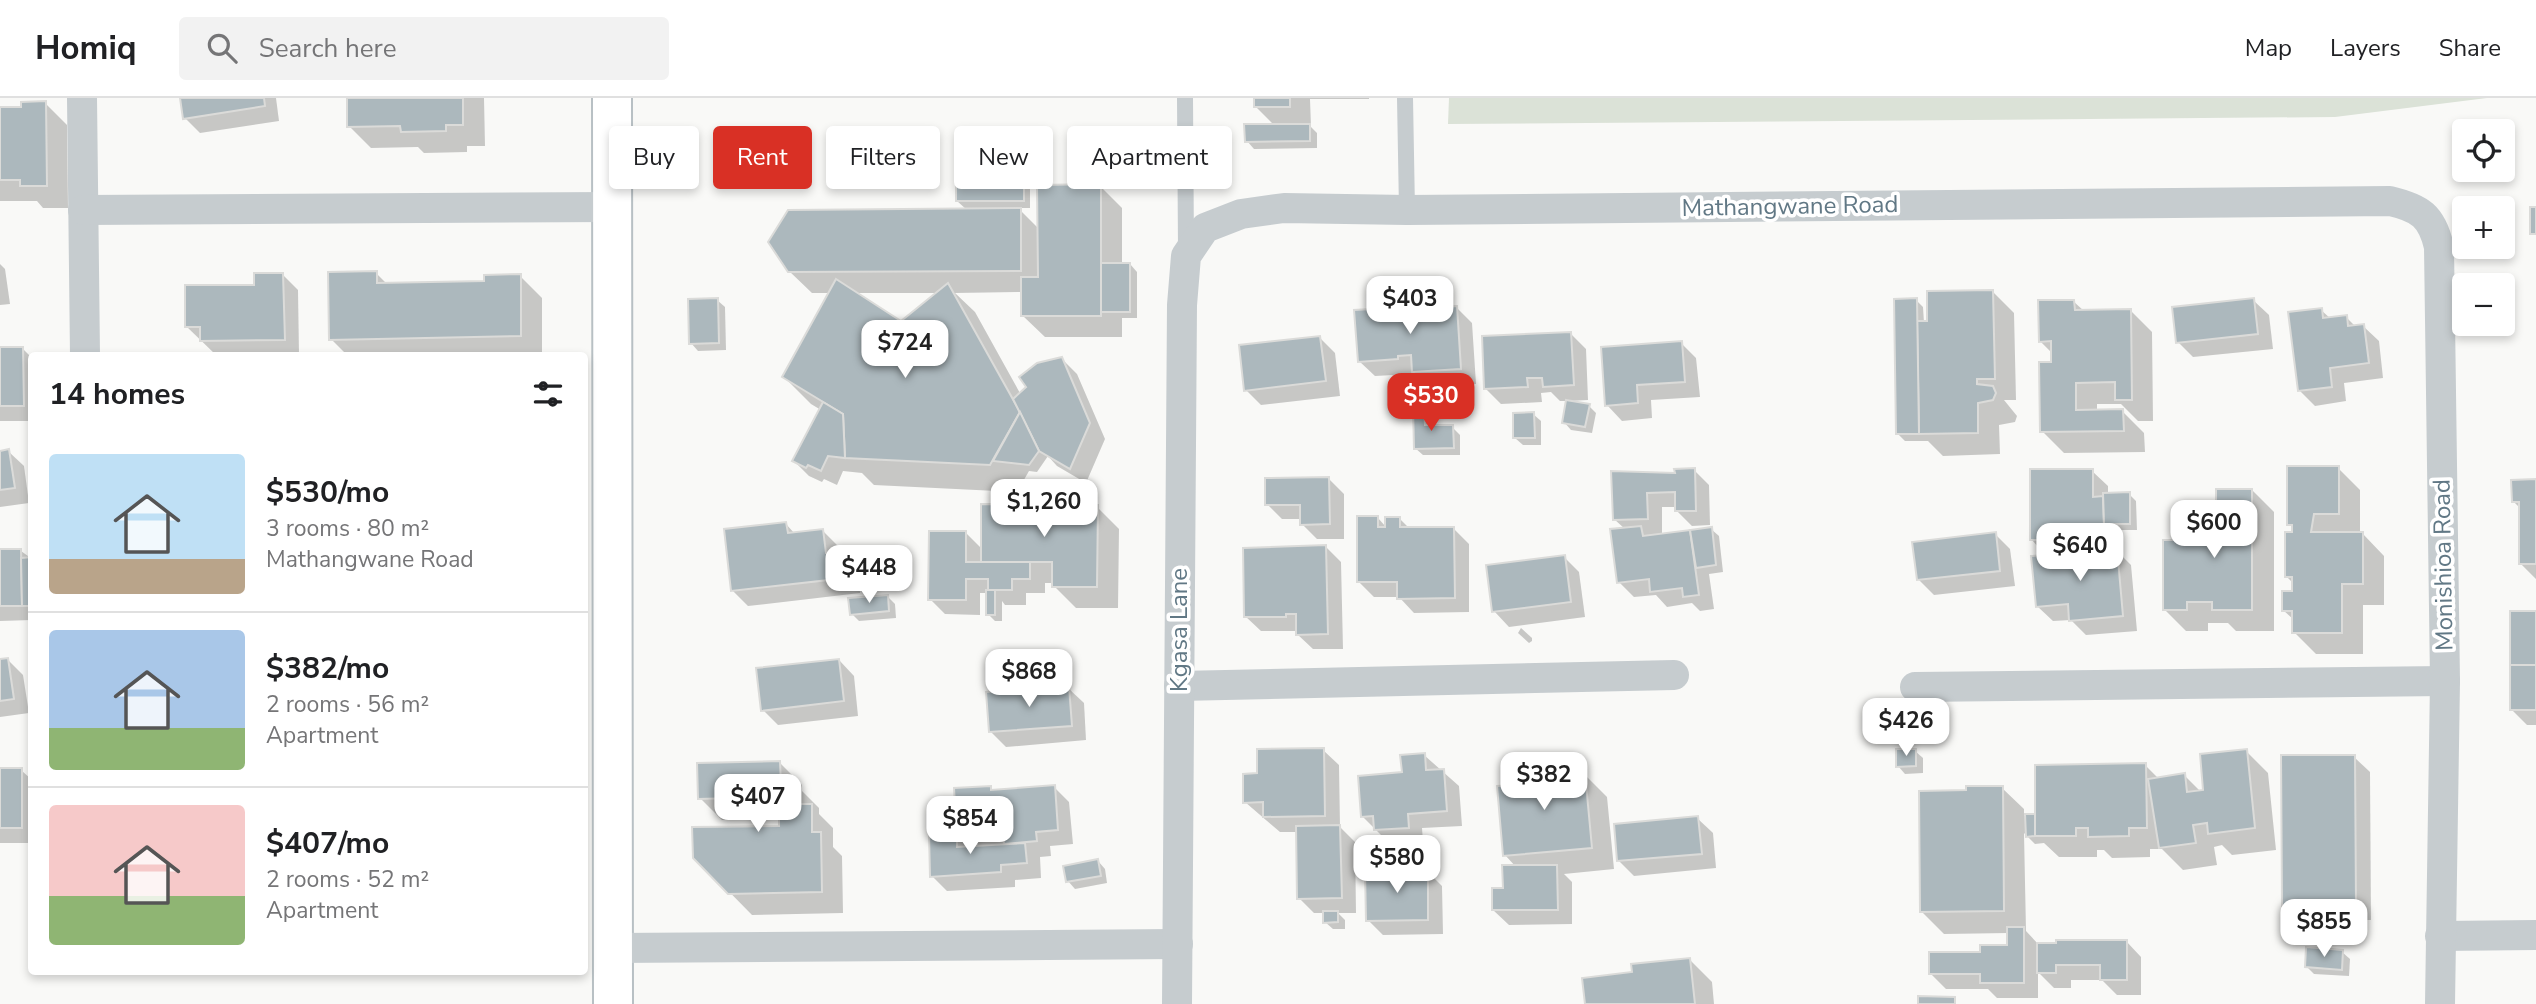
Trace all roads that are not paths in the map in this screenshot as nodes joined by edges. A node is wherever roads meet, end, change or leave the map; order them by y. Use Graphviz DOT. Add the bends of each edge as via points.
graph roads {
  1 [pos="82,98"];
  2 [pos="612,98"];
  3 [pos="1185,98"];
  4 [pos="1405,98"];
  5 [pos="613,206"];
  6 [pos="2410,206"];
  7 [pos="83,210"];
  8 [pos="1407,210"];
  9 [pos="1186,256"];
  10 [pos="85,352"];
  11 [pos="1674,675"];
  12 [pos="2445,681"];
  13 [pos="1179,686"];
  14 [pos="1915,687"];
  15 [pos="2536,935"];
  16 [pos="2440,936"];
  17 [pos="1178,944"];
  18 [pos="613,948"];
  19 [pos="613,1004"];
  20 [pos="1177,1004"];
  21 [pos="2440,1004"];
  1 -- 7 [label="street"];
  2 -- 5 [label="street"];
  3 -- 9 [label="lane"];
  4 -- 8 [label="lane"];
  5 -- 7 [label="street"];
  5 -- 18 [label="street"];
  6 -- 8 [label="street, Mathangwane Road" via="2390,201"];
  6 -- 12 [label="street, Monishioa Road" via="2435,230 2439,247"];
  7 -- 10 [label="street"];
  8 -- 9 [label="street, Mathangwane Road" via="1284,208 1241,214 1205,228"];
  9 -- 13 [label="street, Kgasa Lane"];
  11 -- 13 [label="street"];
  12 -- 14 [label="street"];
  12 -- 16 [label="street, Monishioa Road"];
  13 -- 17 [label="street, Kgasa Lane"];
  15 -- 16 [label="street"];
  16 -- 21 [label="street, Monishioa Road"];
  17 -- 18 [label="street"];
  17 -- 20 [label="street, Kgasa Lane"];
  18 -- 19 [label="street"];
}
